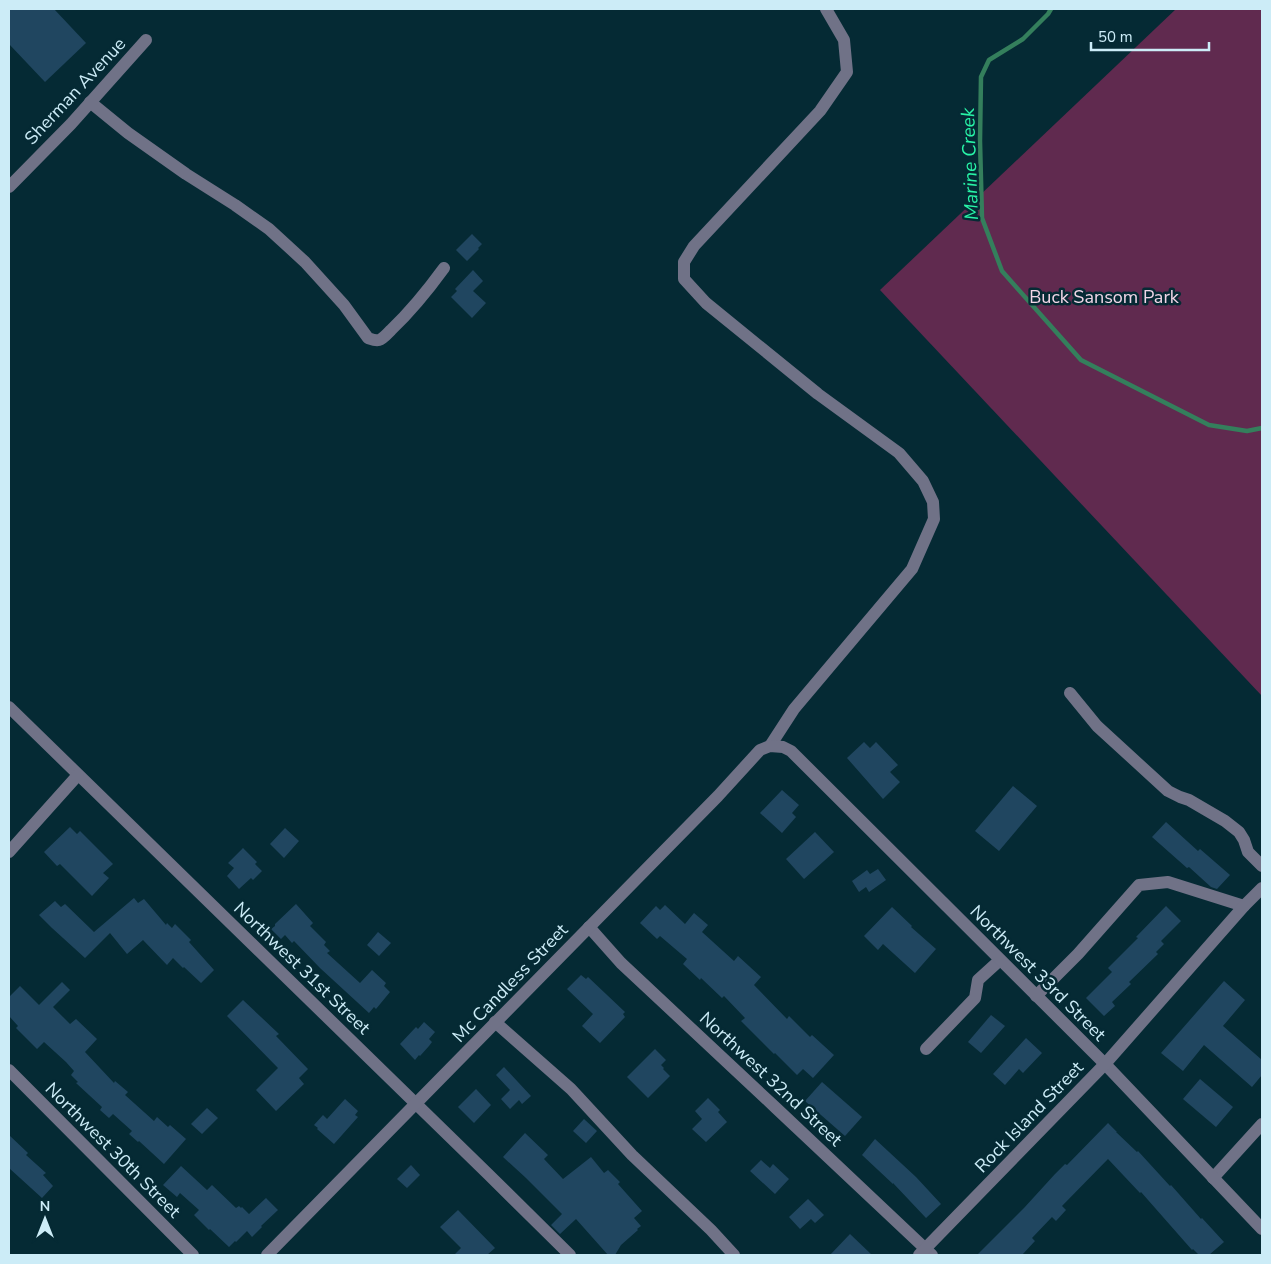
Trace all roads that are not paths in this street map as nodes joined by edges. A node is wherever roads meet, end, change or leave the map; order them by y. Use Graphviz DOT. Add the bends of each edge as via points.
graph roads {
  1 [pos="826,9"];
  2 [pos="146,40"];
  3 [pos="90,102"];
  4 [pos="9,187"];
  5 [pos="444,268"];
  6 [pos="1070,693"];
  7 [pos="9,706"];
  8 [pos="776,747"];
  9 [pos="78,775"];
  10 [pos="9,852"];
  11 [pos="1262,866"];
  12 [pos="1262,888"];
  13 [pos="1244,906"];
  14 [pos="589,927"];
  15 [pos="1000,960"];
  16 [pos="1036,996"];
  17 [pos="495,1022"];
  18 [pos="926,1049"];
  19 [pos="1105,1064"];
  20 [pos="9,1070"];
  21 [pos="415,1104"];
  22 [pos="1262,1124"];
  23 [pos="1213,1178"];
  24 [pos="1262,1229"];
  25 [pos="925,1253"];
  26 [pos="193,1255"];
  27 [pos="267,1255"];
  28 [pos="570,1255"];
  29 [pos="734,1255"];
  1 -- 8 [label="street" via="844,40 847,72 820,111 694,246 684,262 684,279 706,303 818,394 899,452 923,481 933,502 934,519 912,568 794,709"];
  2 -- 3 [label="street, Sherman Avenue"];
  3 -- 4 [label="street, Sherman Avenue"];
  3 -- 5 [label="street" via="128,133 269,229 305,262 344,305 368,338 379,340 385,336 424,295"];
  6 -- 11 [label="street" via="1097,726 1168,790 1190,800 1238,832 1248,852"];
  7 -- 9 [label="street, Northwest 31st Street"];
  8 -- 14 [label="street, Mc Candless Street" via="760,750"];
  8 -- 15 [label="street, Northwest 33rd Street" via="791,751"];
  9 -- 10 [label="street"];
  9 -- 21 [label="street, Northwest 31st Street"];
  12 -- 13 [label="street, Rock Island Street"];
  13 -- 16 [label="street" via="1168,882 1139,885"];
  13 -- 19 [label="street, Rock Island Street"];
  14 -- 17 [label="street, Mc Candless Street"];
  14 -- 25 [label="street, Northwest 32nd Street" via="621,963"];
  15 -- 16 [label="street, Northwest 33rd Street"];
  15 -- 18 [label="street" via="978,980 975,998"];
  16 -- 19 [label="street, Northwest 33rd Street"];
  17 -- 21 [label="street, Mc Candless Street"];
  17 -- 29 [label="street" via="571,1089 632,1155"];
  19 -- 23 [label="street, Northwest 33rd Street"];
  19 -- 25 [label="street, Rock Island Street"];
  20 -- 26 [label="street, Northwest 30th Street"];
  21 -- 27 [label="street, Mc Candless Street"];
  21 -- 28 [label="street, Northwest 31st Street"];
  22 -- 23 [label="street"];
  23 -- 24 [label="street, Northwest 33rd Street"];
}
